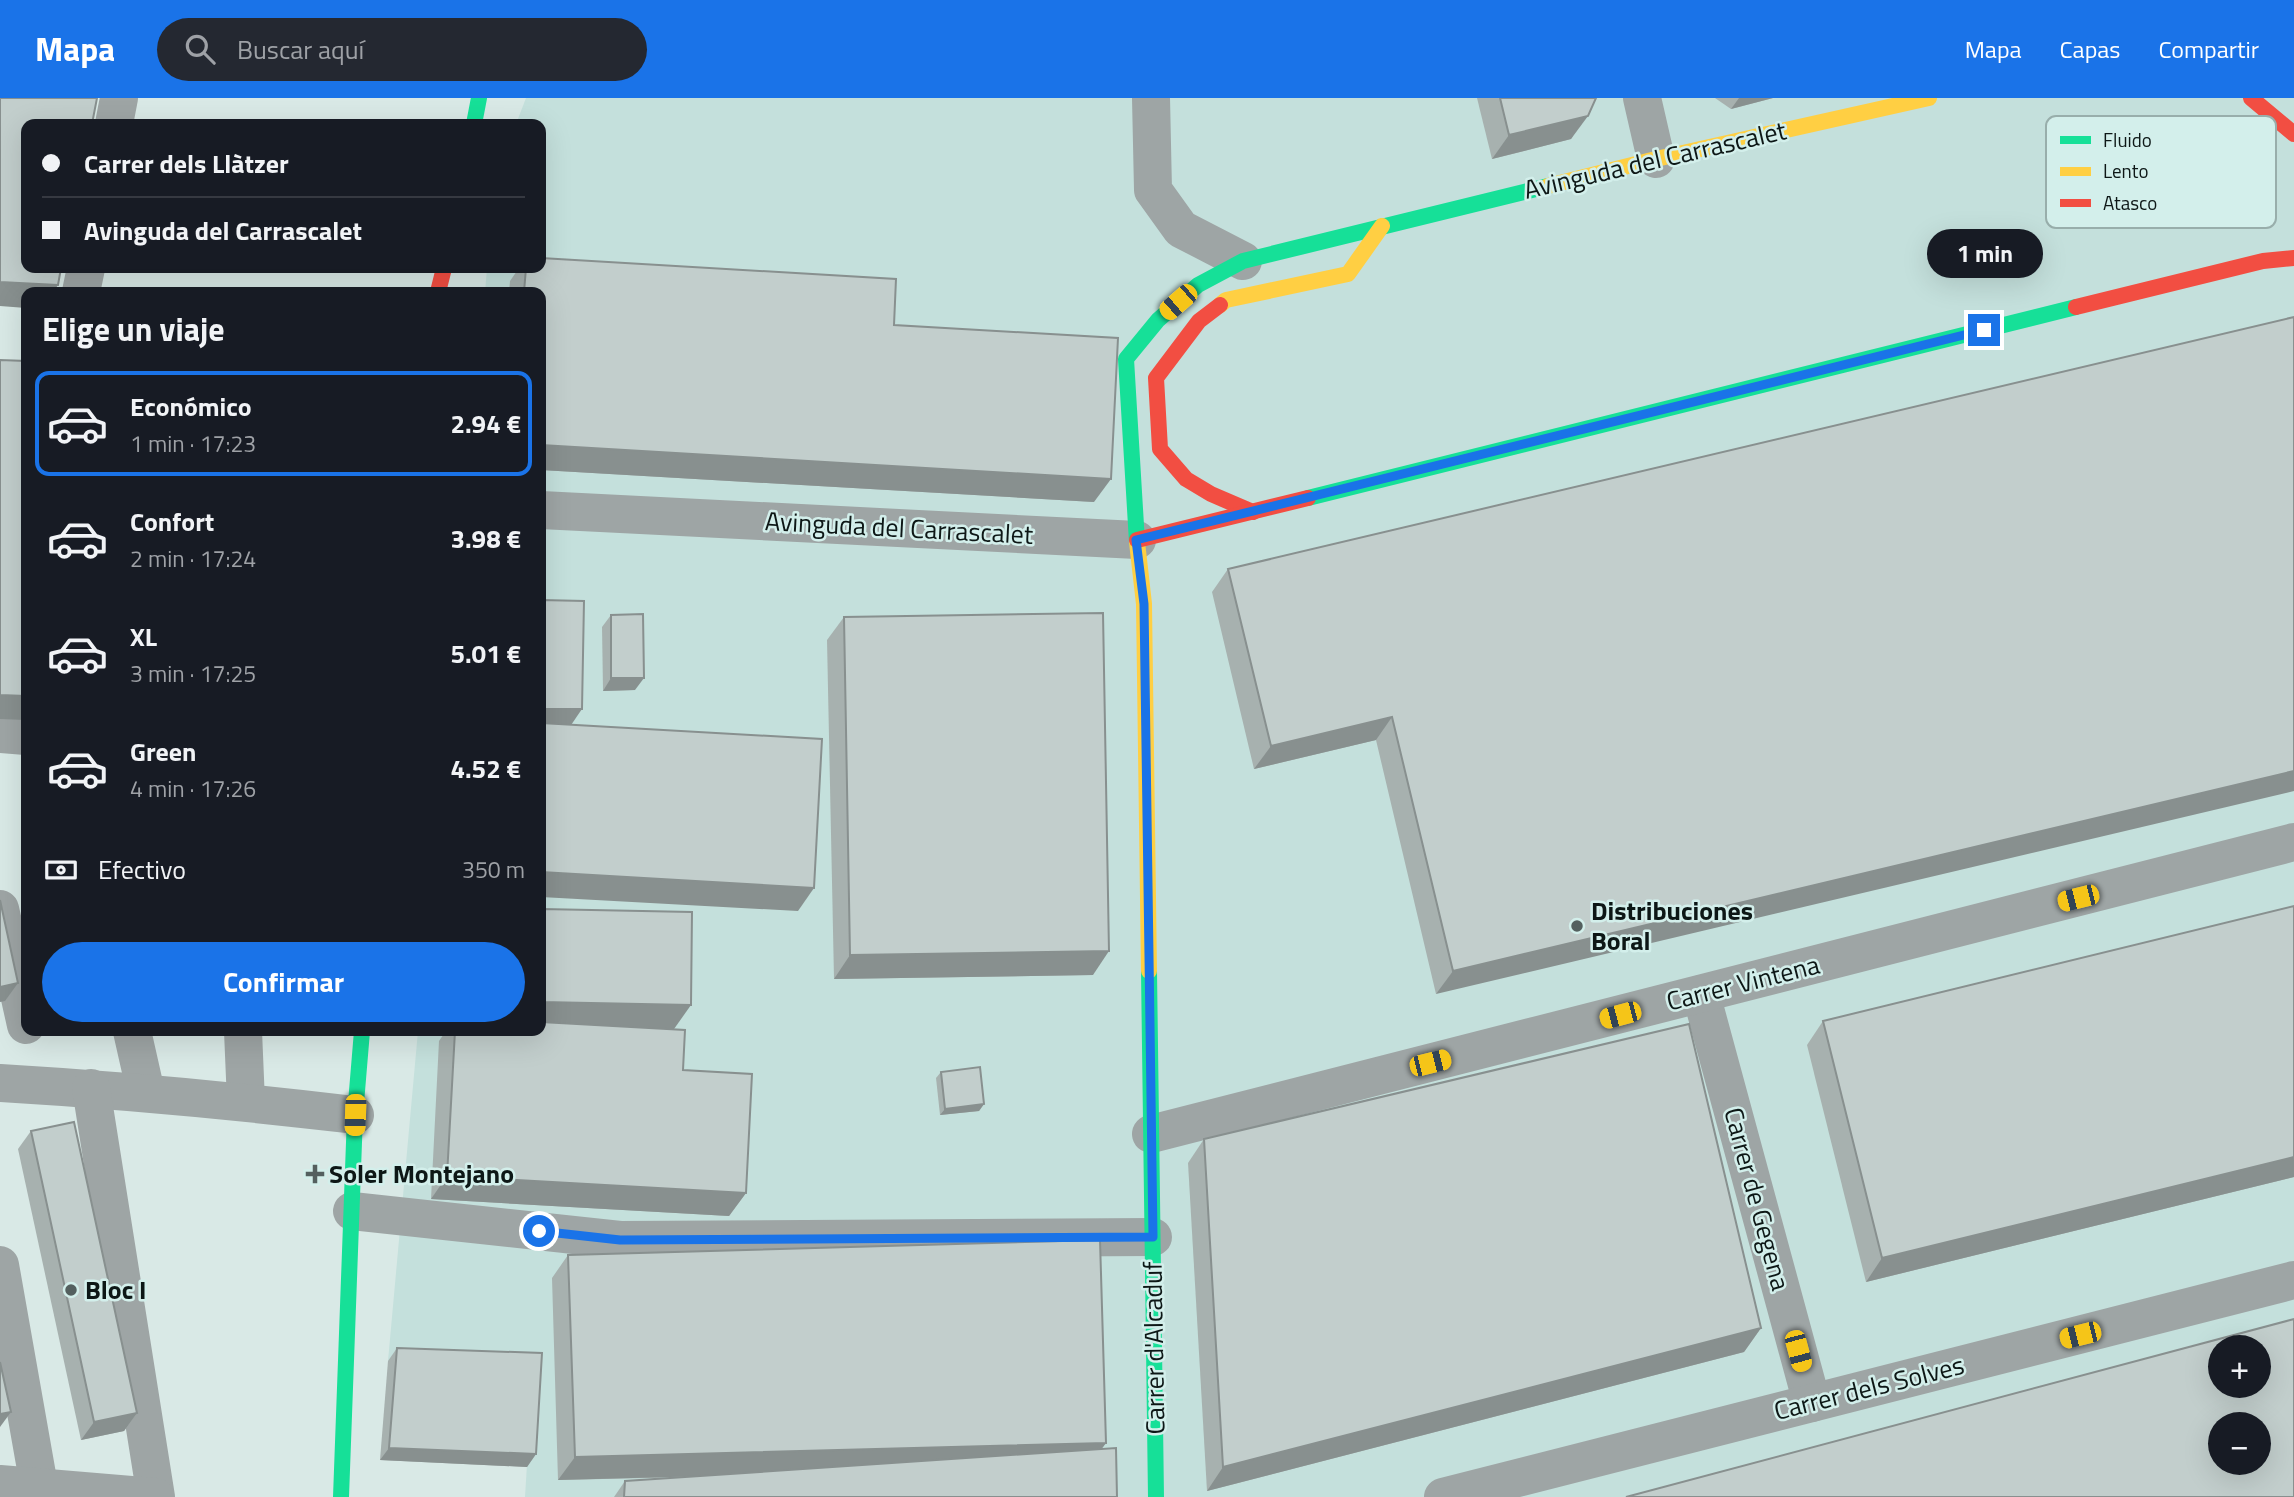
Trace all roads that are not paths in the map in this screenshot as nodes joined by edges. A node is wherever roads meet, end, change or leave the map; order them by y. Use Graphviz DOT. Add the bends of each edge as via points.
graph roads {
  1 [pos="119,98"];
  2 [pos="479,98"];
  3 [pos="1151,98"];
  4 [pos="1642,98"];
  5 [pos="1929,98"];
  6 [pos="2252,98"];
  7 [pos="2270,116"];
  8 [pos="115,119"];
  9 [pos="475,119"];
  10 [pos="2276,120"];
  11 [pos="2294,134"];
  12 [pos="1656,159"];
  13 [pos="1382,226"];
  14 [pos="2294,258"];
  15 [pos="1243,261"];
  16 [pos="1126,359"];
  17 [pos="546,510"];
  18 [pos="1253,512"];
  19 [pos="1136,540"];
  20 [pos="0,734"];
  21 [pos="21,736"];
  22 [pos="2294,842"];
  23 [pos="0,909"];
  24 [pos="1701,994"];
  25 [pos="21,1003"];
  26 [pos="28,1036"];
  27 [pos="133,1036"];
  28 [pos="243,1036"];
  29 [pos="362,1036"];
  30 [pos="0,1083"];
  31 [pos="40,1085"];
  32 [pos="91,1088"];
  33 [pos="146,1093"];
  34 [pos="246,1102"];
  35 [pos="355,1115"];
  36 [pos="1152,1135"];
  37 [pos="352,1211"];
  38 [pos="1153,1237"];
  39 [pos="0,1265"];
  40 [pos="2294,1280"];
  41 [pos="1812,1403"];
  42 [pos="0,1484"];
  43 [pos="39,1486"];
  44 [pos="155,1497"];
  45 [pos="341,1497"];
  46 [pos="1156,1497"];
  47 [pos="1443,1497"];
  1 -- 8 [label="street"];
  2 -- 9 [label="street"];
  3 -- 15 [label="street" via="1153,190 1181,229"];
  4 -- 12 [label="street"];
  5 -- 12 [label="street, Avinguda del Carrascalet"];
  6 -- 7 [label="street"];
  10 -- 11 [label="street"];
  12 -- 13 [label="street, Avinguda del Carrascalet"];
  13 -- 15 [label="street, Avinguda del Carrascalet"];
  13 -- 18 [label="street" via="1348,274 1226,300 1199,321 1156,378 1160,449 1186,480"];
  14 -- 18 [label="street, Avinguda del Carrascalet" via="2263,261"];
  15 -- 16 [label="street, Avinguda del Carrascalet" via="1198,285 1157,320"];
  16 -- 19 [label="street, Carrer d'Alcaduf"];
  17 -- 19 [label="street, Avinguda del Carrascalet"];
  18 -- 19 [label="street, Avinguda del Carrascalet"];
  19 -- 36 [label="street, Carrer d'Alcaduf" via="1144,604"];
  20 -- 21 [label="street"];
  22 -- 24 [label="street, Carrer Vintena"];
  23 -- 25 [label="street"];
  24 -- 36 [label="street, Carrer Vintena"];
  24 -- 41 [label="street, Carrer de Gegena"];
  26 -- 31 [label="street"];
  27 -- 33 [label="street"];
  28 -- 34 [label="street"];
  29 -- 35 [label="street"];
  30 -- 31 [label="street"];
  31 -- 32 [label="street"];
  32 -- 33 [label="street"];
  32 -- 44 [label="street"];
  33 -- 34 [label="street"];
  34 -- 35 [label="street"];
  35 -- 37 [label="street"];
  36 -- 38 [label="street, Carrer d'Alcaduf"];
  37 -- 38 [label="street" via="620,1240"];
  37 -- 45 [label="street"];
  38 -- 46 [label="street, Carrer d'Alcaduf"];
  39 -- 43 [label="street"];
  40 -- 41 [label="street, Carrer dels Solves"];
  41 -- 47 [label="street, Carrer dels Solves"];
  42 -- 43 [label="street"];
  43 -- 44 [label="street"];
}
